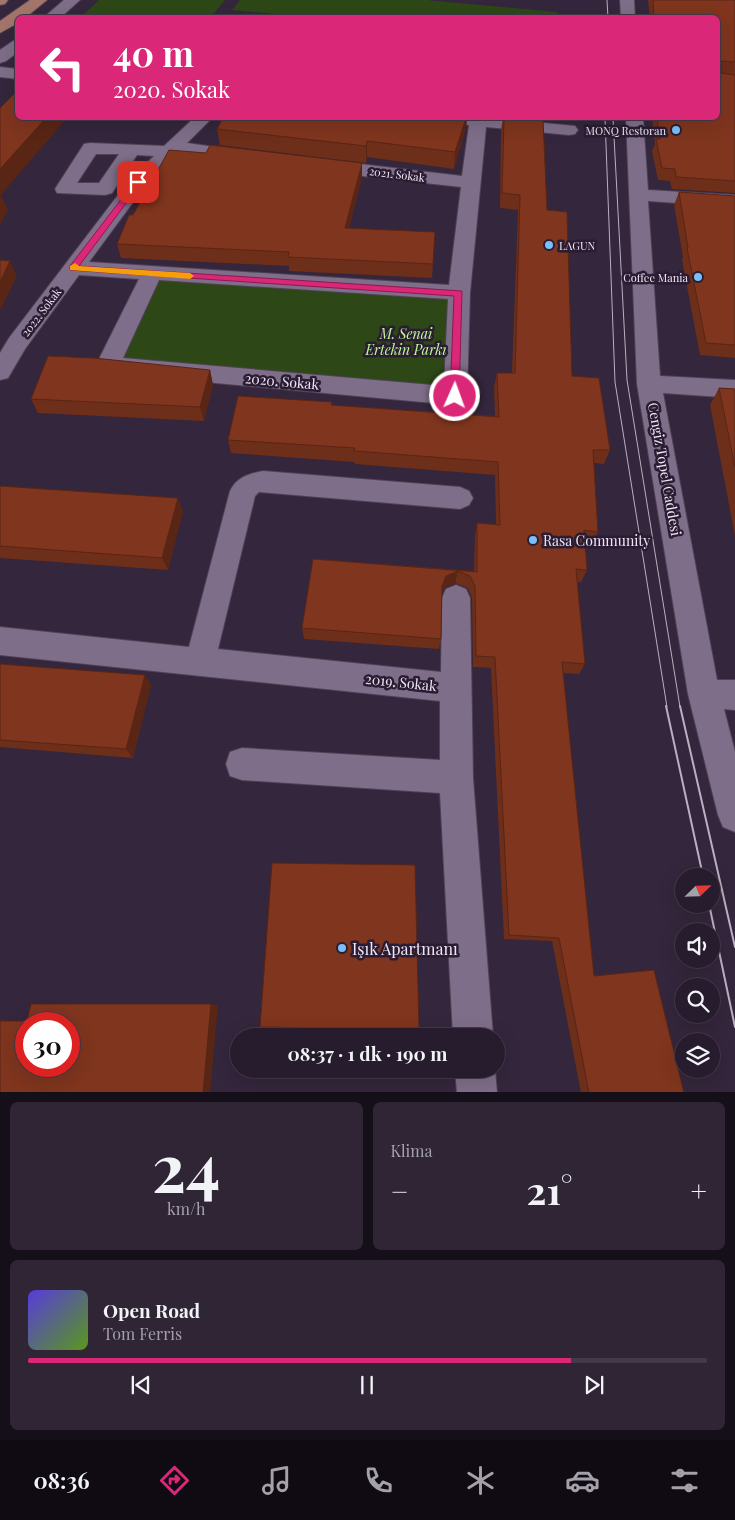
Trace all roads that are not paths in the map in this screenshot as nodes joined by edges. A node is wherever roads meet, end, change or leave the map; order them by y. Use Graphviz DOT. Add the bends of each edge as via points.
graph roads {
  1 [pos="40,0"];
  2 [pos="73,0"];
  3 [pos="627,0"];
  4 [pos="19,15"];
  5 [pos="54,15"];
  6 [pos="628,15"];
  7 [pos="15,18"];
  8 [pos="0,28"];
  9 [pos="15,46"];
  10 [pos="0,58"];
  11 [pos="0,72"];
  12 [pos="15,74"];
  13 [pos="201,120"];
  14 [pos="478,120"];
  15 [pos="634,120"];
  16 [pos="569,130"];
  17 [pos="132,150"];
  18 [pos="171,150"];
  19 [pos="260,158"];
  20 [pos="308,163"];
  21 [pos="471,183"];
  22 [pos="639,195"];
  23 [pos="735,201"];
  24 [pos="73,268"];
  25 [pos="152,274"];
  26 [pos="459,294"];
  27 [pos="0,372"];
  28 [pos="649,384"];
  29 [pos="735,390"];
  30 [pos="460,498"];
  31 [pos="456,598"];
  32 [pos="0,641"];
  33 [pos="200,662"];
  34 [pos="456,688"];
  35 [pos="704,694"];
  36 [pos="735,695"];
  37 [pos="242,764"];
  38 [pos="456,778"];
  39 [pos="735,815"];
  40 [pos="472,1028"];
  41 [pos="475,1078"];
  42 [pos="476,1092"];
  1 -- 4 [label="main road"];
  2 -- 5 [label="street"];
  3 -- 6 [label="street"];
  7 -- 8 [label="main road"];
  9 -- 10 [label="street"];
  11 -- 12 [label="street"];
  13 -- 18 [label="street, 2022. Sokak"];
  14 -- 16 [label="street"];
  14 -- 21 [label="street, 2020. Sokak"];
  15 -- 22 [label="street, Cengiz Topel Caddesi"];
  17 -- 18 [label="street"];
  18 -- 19 [label="street"];
  18 -- 24 [label="street, 2022. Sokak" via="138,182"];
  20 -- 21 [label="street, 2021. Sokak"];
  21 -- 26 [label="street, 2020. Sokak"];
  22 -- 23 [label="street"];
  22 -- 28 [label="street, Cengiz Topel Caddesi"];
  24 -- 25 [label="street"];
  24 -- 27 [label="street, 2022. Sokak"];
  25 -- 26 [label="street"];
  25 -- 26 [label="street, 2020. Sokak" via="108,366 455,396"];
  28 -- 29 [label="street"];
  28 -- 35 [label="street, Cengiz Topel Caddesi"];
  30 -- 33 [label="street" via="263,481 246,487 242,491"];
  31 -- 34 [label="street"];
  32 -- 33 [label="street, 2019. Sokak"];
  33 -- 34 [label="street, 2019. Sokak"];
  34 -- 38 [label="street, 2019. Sokak"];
  35 -- 36 [label="street"];
  35 -- 39 [label="street, Cengiz Topel Caddesi"];
  37 -- 38 [label="street"];
  38 -- 40 [label="street, 2019. Sokak"];
  41 -- 42 [label="street"];
}
